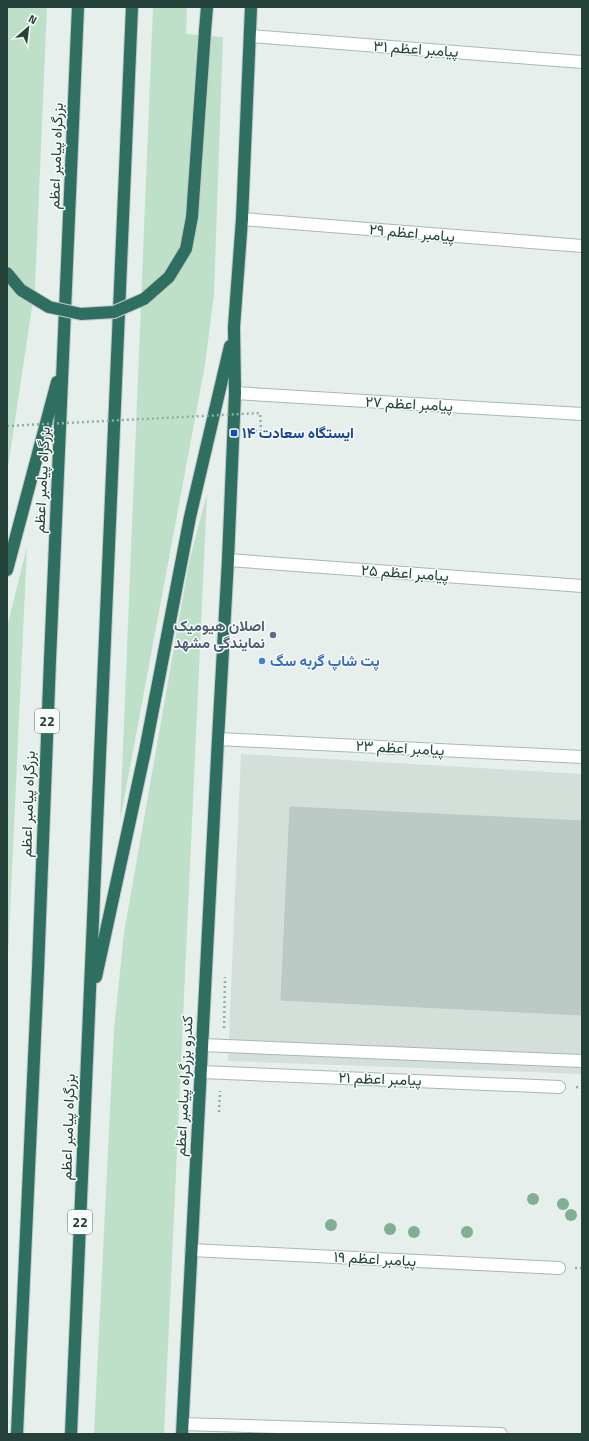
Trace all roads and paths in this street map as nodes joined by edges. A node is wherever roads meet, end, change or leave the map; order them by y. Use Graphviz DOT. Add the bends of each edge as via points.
graph roads {
  1 [pos="78,7"];
  2 [pos="132,7"];
  3 [pos="206,7"];
  4 [pos="251,7"];
  5 [pos="250,36"];
  6 [pos="582,62"];
  7 [pos="242,219"];
  8 [pos="582,246"];
  9 [pos="7,273"];
  10 [pos="234,327"];
  11 [pos="63,359"];
  12 [pos="235,393"];
  13 [pos="582,414"];
  14 [pos="7,426"];
  15 [pos="248,431"];
  16 [pos="228,560"];
  17 [pos="7,570"];
  18 [pos="582,586"];
  19 [pos="218,740"];
  20 [pos="582,757"];
  21 [pos="89,1011"];
  22 [pos="202,1045"];
  23 [pos="582,1060"];
  24 [pos="201,1072"];
  25 [pos="559,1087"];
  26 [pos="191,1250"];
  27 [pos="559,1268"];
  28 [pos="182,1429"];
  29 [pos="17,1434"];
  30 [pos="71,1434"];
  31 [pos="501,1434"];
  1 -- 11 [label="highway, بزرگراه پیامبر اعظم / 22"];
  2 -- 21 [label="highway, بزرگراه پیامبر اعظم / 22"];
  3 -- 9 [label="highway, bridge" via="192,217 186,249 169,277 144,299 114,312 81,314 49,307 21,290"];
  4 -- 5 [label="highway"];
  5 -- 6 [label="street, پیامبر اعظم ۳۱"];
  5 -- 7 [label="highway"];
  7 -- 8 [label="street, پیامبر اعظم ۲۹"];
  7 -- 10 [label="highway"];
  10 -- 12 [label="highway, کندرو بزرگراه پیامبر اعظم"];
  10 -- 21 [label="highway" via="190,517 145,751"];
  11 -- 17 [label="highway"];
  11 -- 29 [label="highway, بزرگراه پیامبر اعظم / 22"];
  12 -- 13 [label="street, پیامبر اعظم ۲۷"];
  12 -- 16 [label="highway, کندرو بزرگراه پیامبر اعظم"];
  14 -- 15 [label="path, bridge" via="260,413 261,431"];
  16 -- 18 [label="street, پیامبر اعظم ۲۵"];
  16 -- 19 [label="highway, کندرو بزرگراه پیامبر اعظم"];
  19 -- 20 [label="street, پیامبر اعظم ۲۳"];
  19 -- 22 [label="highway, کندرو بزرگراه پیامبر اعظم"];
  21 -- 30 [label="highway, بزرگراه پیامبر اعظم / 22"];
  22 -- 23 [label="street"];
  22 -- 24 [label="highway, کندرو بزرگراه پیامبر اعظم"];
  24 -- 25 [label="street, پیامبر اعظم ۲۱"];
  24 -- 26 [label="highway, کندرو بزرگراه پیامبر اعظم"];
  26 -- 27 [label="street, پیامبر اعظم ۱۹"];
  26 -- 28 [label="highway, کندرو بزرگراه پیامبر اعظم"];
  28 -- 31 [label="street"];
}
